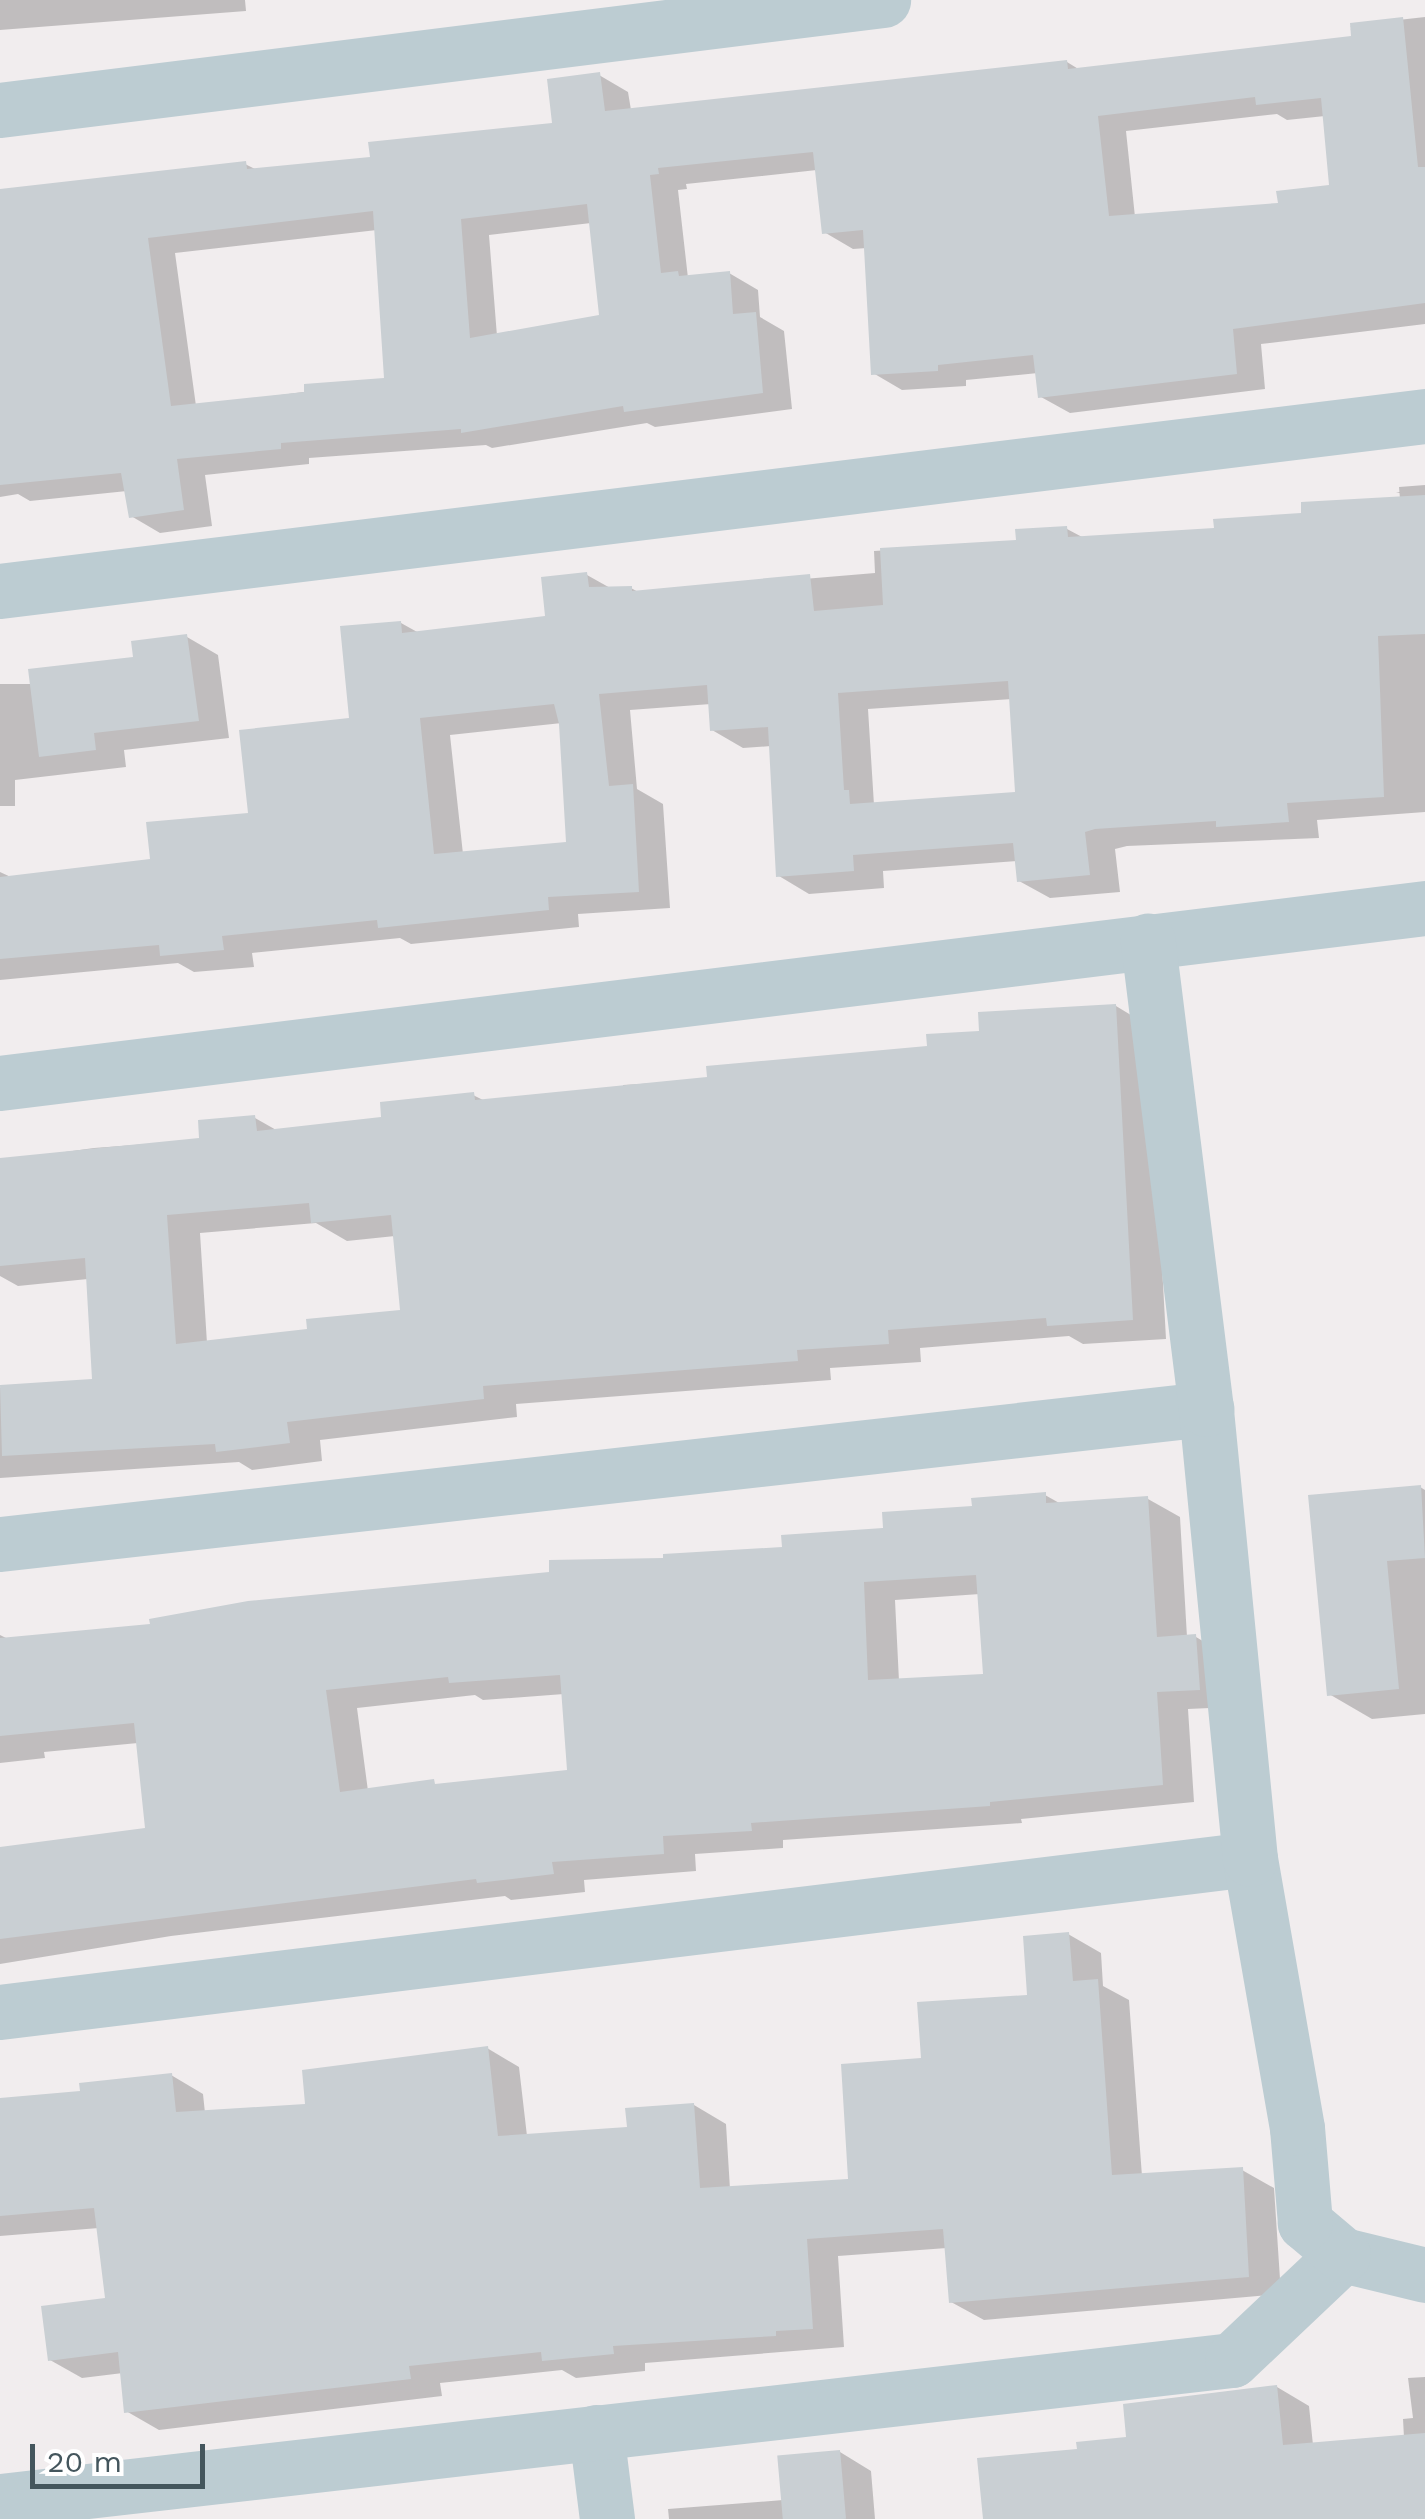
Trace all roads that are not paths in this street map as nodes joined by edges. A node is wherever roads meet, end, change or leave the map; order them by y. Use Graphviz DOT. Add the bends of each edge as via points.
graph roads {
  1 [pos="883,0"];
  2 [pos="0,110"];
  3 [pos="1425,416"];
  4 [pos="0,591"];
  5 [pos="1425,908"];
  6 [pos="1148,942"];
  7 [pos="0,1082"];
  8 [pos="1206,1409"];
  9 [pos="0,1544"];
  10 [pos="1250,1859"];
  11 [pos="0,2012"];
  12 [pos="1344,2256"];
  13 [pos="1425,2275"];
  14 [pos="596,2432"];
  15 [pos="0,2501"];
  16 [pos="606,2519"];
  1 -- 2 [label="street"];
  3 -- 4 [label="street"];
  5 -- 6 [label="street"];
  6 -- 7 [label="street"];
  6 -- 8 [label="street"];
  8 -- 9 [label="street"];
  8 -- 10 [label="street"];
  10 -- 11 [label="street"];
  10 -- 12 [label="street" via="1297,2128 1305,2223"];
  12 -- 13 [label="street"];
  12 -- 14 [label="street" via="1232,2360"];
  14 -- 15 [label="street"];
  14 -- 16 [label="street"];
}
